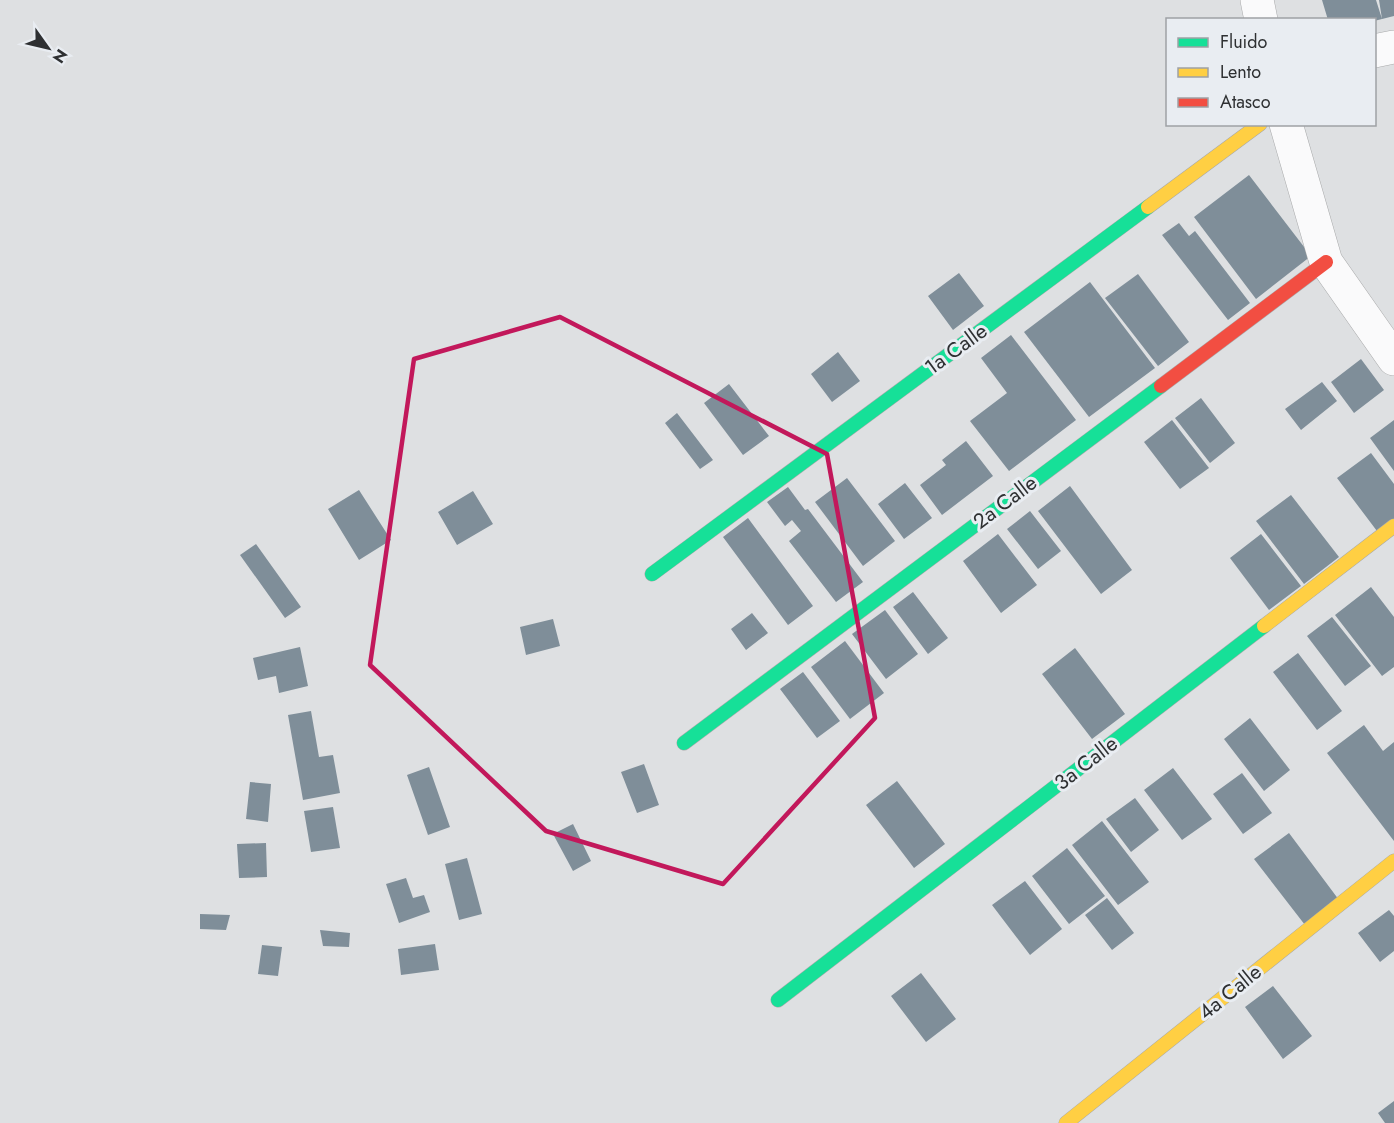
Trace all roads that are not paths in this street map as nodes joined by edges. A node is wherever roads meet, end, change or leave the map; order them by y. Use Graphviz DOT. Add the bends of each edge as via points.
graph roads {
  1 [pos="1257,0"];
  2 [pos="1261,18"];
  3 [pos="1394,46"];
  4 [pos="1376,50"];
  5 [pos="1257,126"];
  6 [pos="1287,126"];
  7 [pos="1326,261"];
  8 [pos="1394,359"];
  9 [pos="1394,526"];
  10 [pos="652,574"];
  11 [pos="684,743"];
  12 [pos="1394,861"];
  13 [pos="778,1000"];
  14 [pos="1066,1123"];
  1 -- 2 [label="street"];
  3 -- 4 [label="street"];
  5 -- 10 [label="street, 1a Calle"];
  6 -- 7 [label="street"];
  7 -- 8 [label="street"];
  7 -- 11 [label="street, 2a Calle"];
  9 -- 13 [label="street, 3a Calle"];
  12 -- 14 [label="street, 4a Calle"];
}
